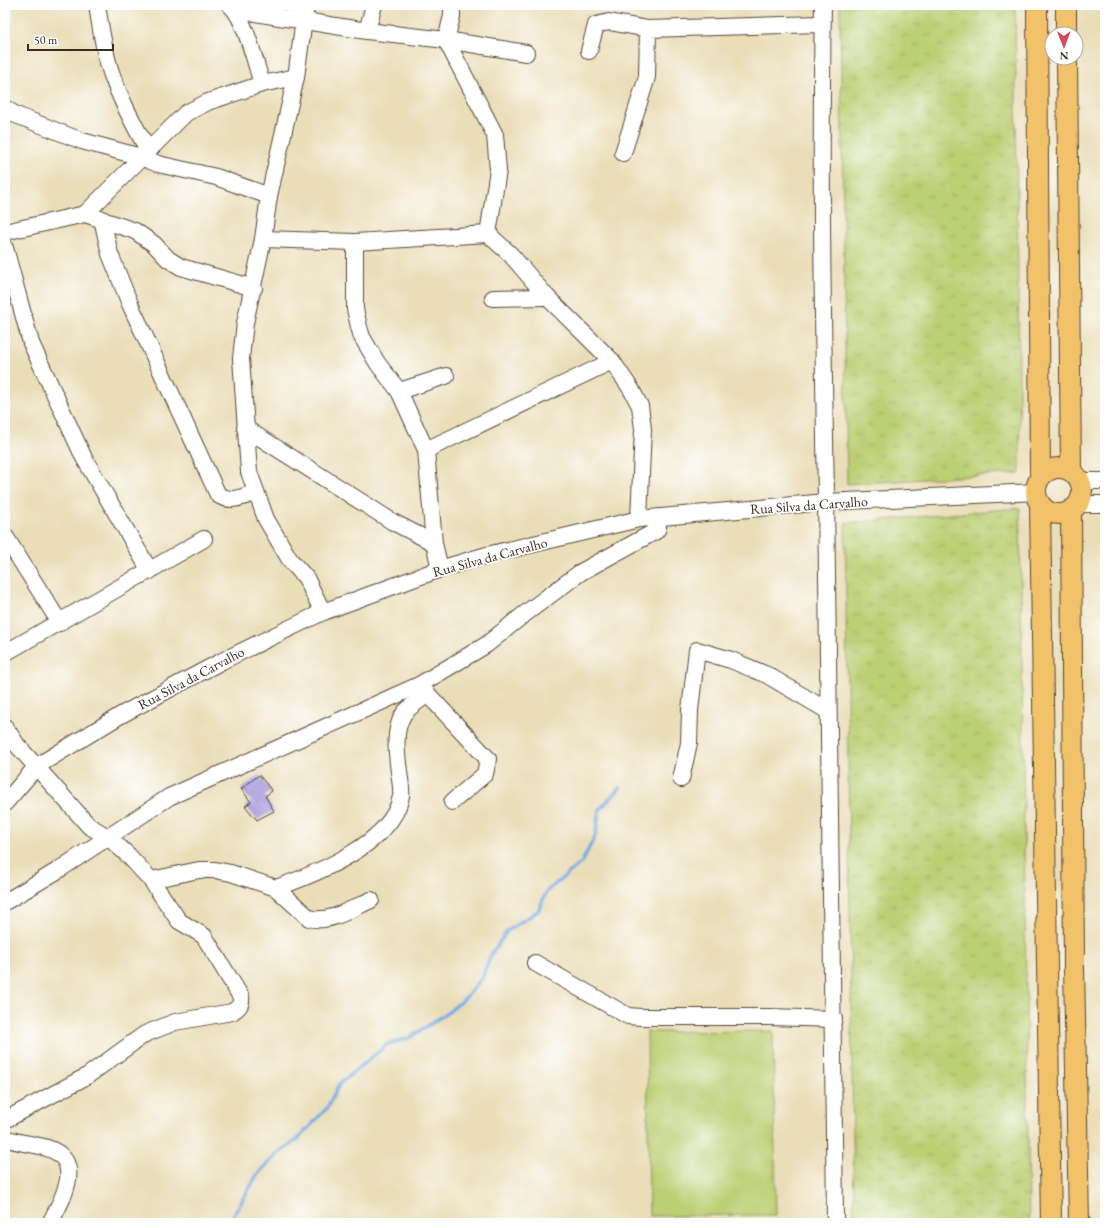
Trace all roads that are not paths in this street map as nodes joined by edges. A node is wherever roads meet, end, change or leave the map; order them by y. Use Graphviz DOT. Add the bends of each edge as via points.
graph roads {
  1 [pos="97,5"];
  2 [pos="374,5"];
  3 [pos="452,5"];
  4 [pos="823,5"];
  5 [pos="1037,5"];
  6 [pos="1066,5"];
  7 [pos="233,8"];
  8 [pos="305,13"];
  9 [pos="822,24"];
  10 [pos="1066,26"];
  11 [pos="648,29"];
  12 [pos="367,31"];
  13 [pos="446,40"];
  14 [pos="588,52"];
  15 [pos="526,54"];
  16 [pos="1067,66"];
  17 [pos="296,77"];
  18 [pos="262,84"];
  19 [pos="5,108"];
  20 [pos="623,153"];
  21 [pos="144,154"];
  22 [pos="269,196"];
  23 [pos="85,214"];
  24 [pos="102,219"];
  25 [pos="5,232"];
  26 [pos="488,234"];
  27 [pos="263,239"];
  28 [pos="355,242"];
  29 [pos="5,248"];
  30 [pos="254,288"];
  31 [pos="547,297"];
  32 [pos="493,298"];
  33 [pos="612,361"];
  34 [pos="446,376"];
  35 [pos="399,391"];
  36 [pos="245,428"];
  37 [pos="426,450"];
  38 [pos="1076,476"];
  39 [pos="1105,481"];
  40 [pos="1038,491"];
  41 [pos="256,492"];
  42 [pos="826,502"];
  43 [pos="1105,504"];
  44 [pos="1074,507"];
  45 [pos="657,518"];
  46 [pos="639,519"];
  47 [pos="5,536"];
  48 [pos="204,539"];
  49 [pos="434,543"];
  50 [pos="440,569"];
  51 [pos="150,571"];
  52 [pos="323,612"];
  53 [pos="60,623"];
  54 [pos="5,653"];
  55 [pos="423,689"];
  56 [pos="828,711"];
  57 [pos="5,727"];
  58 [pos="37,766"];
  59 [pos="681,779"];
  60 [pos="452,802"];
  61 [pos="5,803"];
  62 [pos="108,837"];
  63 [pos="151,880"];
  64 [pos="276,888"];
  65 [pos="372,900"];
  66 [pos="5,902"];
  67 [pos="534,963"];
  68 [pos="834,1019"];
  69 [pos="5,1120"];
  70 [pos="5,1138"];
  71 [pos="50,1223"];
  72 [pos="835,1223"];
  73 [pos="1051,1223"];
  74 [pos="1079,1223"];
  1 -- 21 [label="street" via="112,76"];
  2 -- 12 [label="street"];
  3 -- 13 [label="street"];
  4 -- 9 [label="street"];
  5 -- 40 [label="main road"];
  6 -- 10 [label="main road"];
  7 -- 8 [label="street"];
  7 -- 18 [label="street"];
  8 -- 12 [label="street"];
  8 -- 17 [label="street"];
  9 -- 11 [label="street"];
  9 -- 42 [label="street"];
  11 -- 14 [label="street" via="609,22 596,25"];
  11 -- 20 [label="street" via="647,77"];
  12 -- 13 [label="street"];
  13 -- 15 [label="street"];
  13 -- 26 [label="street" via="494,135 498,170"];
  16 -- 38 [label="main road"];
  17 -- 18 [label="street"];
  17 -- 22 [label="street"];
  18 -- 21 [label="street" via="186,112"];
  19 -- 21 [label="street" via="16,115 82,141"];
  21 -- 22 [label="street" via="158,164 216,177"];
  21 -- 23 [label="street"];
  22 -- 27 [label="street"];
  23 -- 24 [label="street"];
  23 -- 25 [label="street"];
  24 -- 30 [label="street" via="135,231 181,267"];
  24 -- 41 [label="street" via="110,254 130,304 218,495 232,500"];
  26 -- 28 [label="street"];
  26 -- 31 [label="street" via="511,255"];
  27 -- 28 [label="street"];
  27 -- 30 [label="street"];
  28 -- 35 [label="street" via="355,309 362,337 378,364"];
  29 -- 51 [label="street" via="31,343 84,458"];
  30 -- 36 [label="street" via="245,323 241,358"];
  31 -- 32 [label="street"];
  31 -- 33 [label="street"];
  33 -- 37 [label="street"];
  33 -- 46 [label="street" via="640,406 643,428"];
  34 -- 35 [label="street"];
  35 -- 37 [label="street"];
  36 -- 41 [label="street" via="249,472"];
  36 -- 49 [label="street" via="393,522"];
  37 -- 49 [label="street"];
  38 -- 39 [label="street"];
  38 -- 40 [label="main road" via="1056,468 1049,470"];
  38 -- 44 [label="main road" via="1081,496"];
  40 -- 42 [label="street, Rua Silva da Carvalho"];
  40 -- 44 [label="main road" via="1045,509 1056,514"];
  40 -- 73 [label="main road"];
  41 -- 52 [label="street" via="266,519 290,560 306,578"];
  42 -- 45 [label="street, Rua Silva da Carvalho"];
  42 -- 56 [label="street"];
  43 -- 44 [label="street"];
  44 -- 74 [label="main road" via="1073,936"];
  45 -- 46 [label="street, Rua Silva da Carvalho"];
  45 -- 55 [label="street" via="656,531 582,572"];
  46 -- 50 [label="street, Rua Silva da Carvalho" via="487,555"];
  47 -- 53 [label="street"];
  48 -- 51 [label="street"];
  49 -- 50 [label="street"];
  50 -- 52 [label="street, Rua Silva da Carvalho"];
  51 -- 53 [label="street"];
  52 -- 58 [label="street, Rua Silva da Carvalho" via="215,664 121,715"];
  53 -- 54 [label="street"];
  55 -- 60 [label="street" via="488,759 485,774"];
  55 -- 62 [label="street" via="169,797"];
  55 -- 64 [label="street" via="399,723 396,740 402,794 386,825 377,835 344,859"];
  56 -- 59 [label="street" via="767,675 731,660 697,650 690,710 690,744"];
  56 -- 68 [label="street"];
  57 -- 58 [label="street" via="17,746"];
  58 -- 61 [label="street, Rua Silva da Carvalho"];
  58 -- 62 [label="street" via="89,826"];
  62 -- 63 [label="street"];
  62 -- 66 [label="street"];
  63 -- 64 [label="street" via="199,870 215,870"];
  63 -- 69 [label="street" via="179,921 204,936 241,996 238,1007 232,1012 175,1022 145,1034 87,1076"];
  64 -- 65 [label="street" via="309,918 316,920 326,920"];
  67 -- 68 [label="street" via="628,1016"];
  68 -- 72 [label="street"];
  70 -- 71 [label="street" via="48,1148 66,1160 66,1191"];
}
